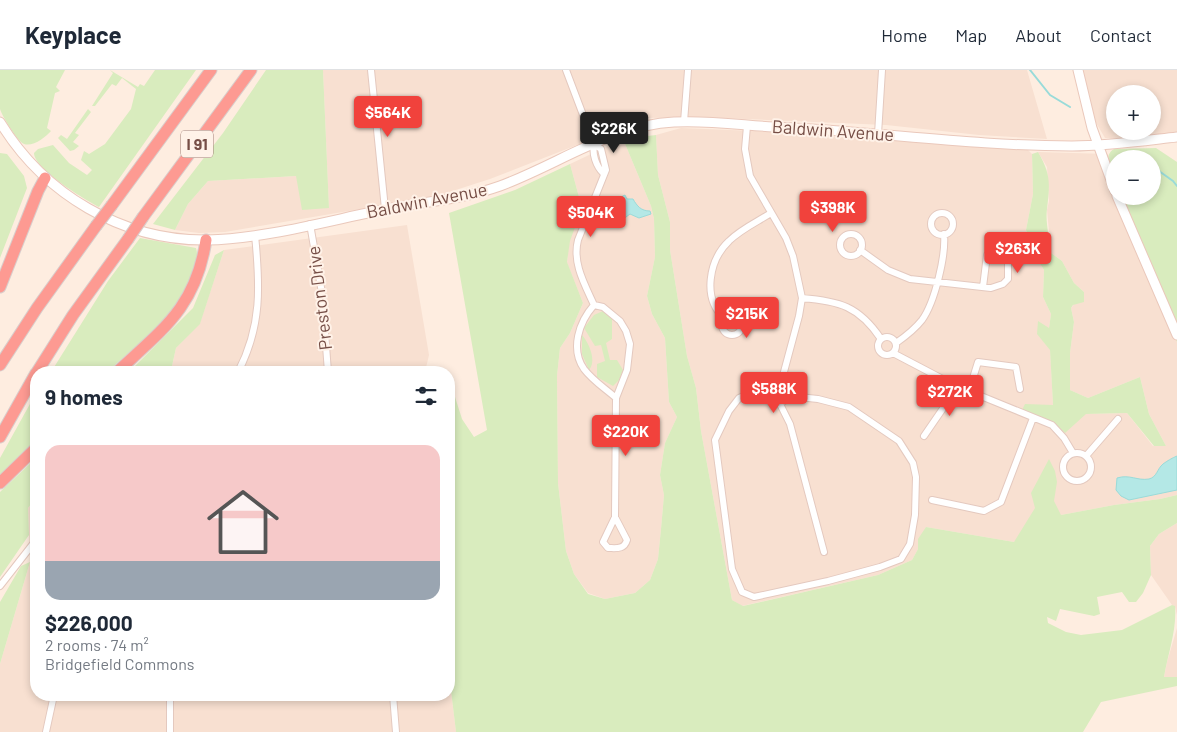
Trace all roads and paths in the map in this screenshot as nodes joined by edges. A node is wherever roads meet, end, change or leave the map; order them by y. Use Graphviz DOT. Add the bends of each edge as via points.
graph roads {
  1 [pos="211,70"];
  2 [pos="251,70"];
  3 [pos="371,70"];
  4 [pos="566,70"];
  5 [pos="688,70"];
  6 [pos="882,70"];
  7 [pos="1078,70"];
  8 [pos="684,122"];
  9 [pos="747,126"];
  10 [pos="1,127"];
  11 [pos="878,134"];
  12 [pos="1177,137"];
  13 [pos="594,144"];
  14 [pos="1098,146"];
  15 [pos="1106,167"];
  16 [pos="45,178"];
  17 [pos="1121,205"];
  18 [pos="384,209"];
  19 [pos="771,213"];
  20 [pos="310,224"];
  21 [pos="944,234"];
  22 [pos="255,235"];
  23 [pos="206,240"];
  24 [pos="860,250"];
  25 [pos="936,283"];
  26 [pos="0,287"];
  27 [pos="983,287"];
  28 [pos="802,298"];
  29 [pos="594,305"];
  30 [pos="724,318"];
  31 [pos="1177,335"];
  32 [pos="881,339"];
  33 [pos="896,343"];
  34 [pos="893,353"];
  35 [pos="0,365"];
  36 [pos="41,366"];
  37 [pos="122,366"];
  38 [pos="241,366"];
  39 [pos="328,366"];
  40 [pos="781,383"];
  41 [pos="30,385"];
  42 [pos="954,385"];
  43 [pos="1020,389"];
  44 [pos="969,391"];
  45 [pos="768,392"];
  46 [pos="788,396"];
  47 [pos="616,398"];
  48 [pos="780,404"];
  49 [pos="1033,418"];
  50 [pos="1118,419"];
  51 [pos="924,436"];
  52 [pos="0,437"];
  53 [pos="1073,453"];
  54 [pos="30,454"];
  55 [pos="1086,456"];
  56 [pos="0,482"];
  57 [pos="932,500"];
  58 [pos="615,517"];
  59 [pos="30,548"];
  60 [pos="824,552"];
  61 [pos="0,586"];
  62 [pos="53,701"];
  63 [pos="170,701"];
  64 [pos="393,701"];
  65 [pos="46,732"];
  66 [pos="170,732"];
  67 [pos="396,732"];
  1 -- 35 [label="highway, I 91, bridge" via="37,308"];
  2 -- 36 [label="highway, I 91, bridge" via="78,308"];
  3 -- 18 [label="street"];
  4 -- 13 [label="street"];
  5 -- 8 [label="street"];
  6 -- 11 [label="street"];
  7 -- 14 [label="street"];
  8 -- 9 [label="street, Baldwin Avenue"];
  8 -- 13 [label="street, Baldwin Avenue" via="639,128"];
  9 -- 11 [label="street, Baldwin Avenue"];
  9 -- 19 [label="street" via="745,149 750,176"];
  10 -- 16 [label="street, Baldwin Avenue"];
  11 -- 14 [label="street, Baldwin Avenue"];
  12 -- 14 [label="street, Baldwin Avenue"];
  13 -- 18 [label="street, Baldwin Avenue" via="487,190 448,200"];
  13 -- 29 [label="street" via="594,154 603,173 577,249 580,272"];
  14 -- 15 [label="street"];
  16 -- 23 [label="street, Baldwin Avenue" via="79,204 119,224 159,236"];
  16 -- 26 [label="highway"];
  17 -- 31 [label="street"];
  18 -- 20 [label="street, Baldwin Avenue"];
  19 -- 28 [label="street" via="793,256"];
  19 -- 30 [label="street" via="737,233 715,262 712,297"];
  20 -- 22 [label="street, Baldwin Avenue"];
  20 -- 39 [label="street, Preston Drive" via="322,293"];
  21 -- 25 [label="street" via="945,244"];
  22 -- 23 [label="street, Baldwin Avenue"];
  22 -- 38 [label="street" via="259,284 257,314"];
  23 -- 37 [label="highway" via="198,273 183,305"];
  24 -- 25 [label="street" via="888,270 910,280"];
  25 -- 27 [label="street"];
  25 -- 33 [label="street" via="923,318"];
  27 -- 27 [label="street" via="1003,284 1008,278 1008,256 1003,250 987,255"];
  28 -- 32 [label="street" via="828,300 855,311 870,323"];
  28 -- 40 [label="street"];
  29 -- 47 [label="street" via="579,330 578,351 583,368"];
  29 -- 47 [label="street" via="603,307 616,317 629,337 629,361"];
  32 -- 33 [label="street" via="887,337"];
  32 -- 34 [label="street" via="880,352"];
  33 -- 34 [label="street"];
  34 -- 42 [label="street"];
  40 -- 45 [label="street" via="771,386"];
  40 -- 46 [label="street" via="788,389"];
  41 -- 52 [label="highway, I 91"];
  42 -- 44 [label="street"];
  42 -- 51 [label="street" via="946,404"];
  43 -- 44 [label="street" via="1016,367 978,362"];
  44 -- 49 [label="street"];
  45 -- 46 [label="street" via="758,390 739,398 715,440 732,569 742,592 754,597 836,579 901,559 912,534 916,477 913,463 899,441 850,407"];
  45 -- 48 [label="street" via="773,402"];
  46 -- 48 [label="street"];
  47 -- 58 [label="street"];
  48 -- 60 [label="street" via="790,424"];
  49 -- 53 [label="street" via="1052,425"];
  49 -- 57 [label="street" via="1000,502 984,511"];
  50 -- 55 [label="street"];
  53 -- 55 [label="street"];
  53 -- 55 [label="street" via="1065,460 1064,471 1076,481 1090,473 1090,462"];
  54 -- 56 [label="highway"];
  58 -- 58 [label="street" via="603,542 608,548 619,549 624,546 626,538"];
  59 -- 61 [label="street"];
  62 -- 65 [label="street"];
  63 -- 66 [label="street"];
  64 -- 67 [label="street"];
}
